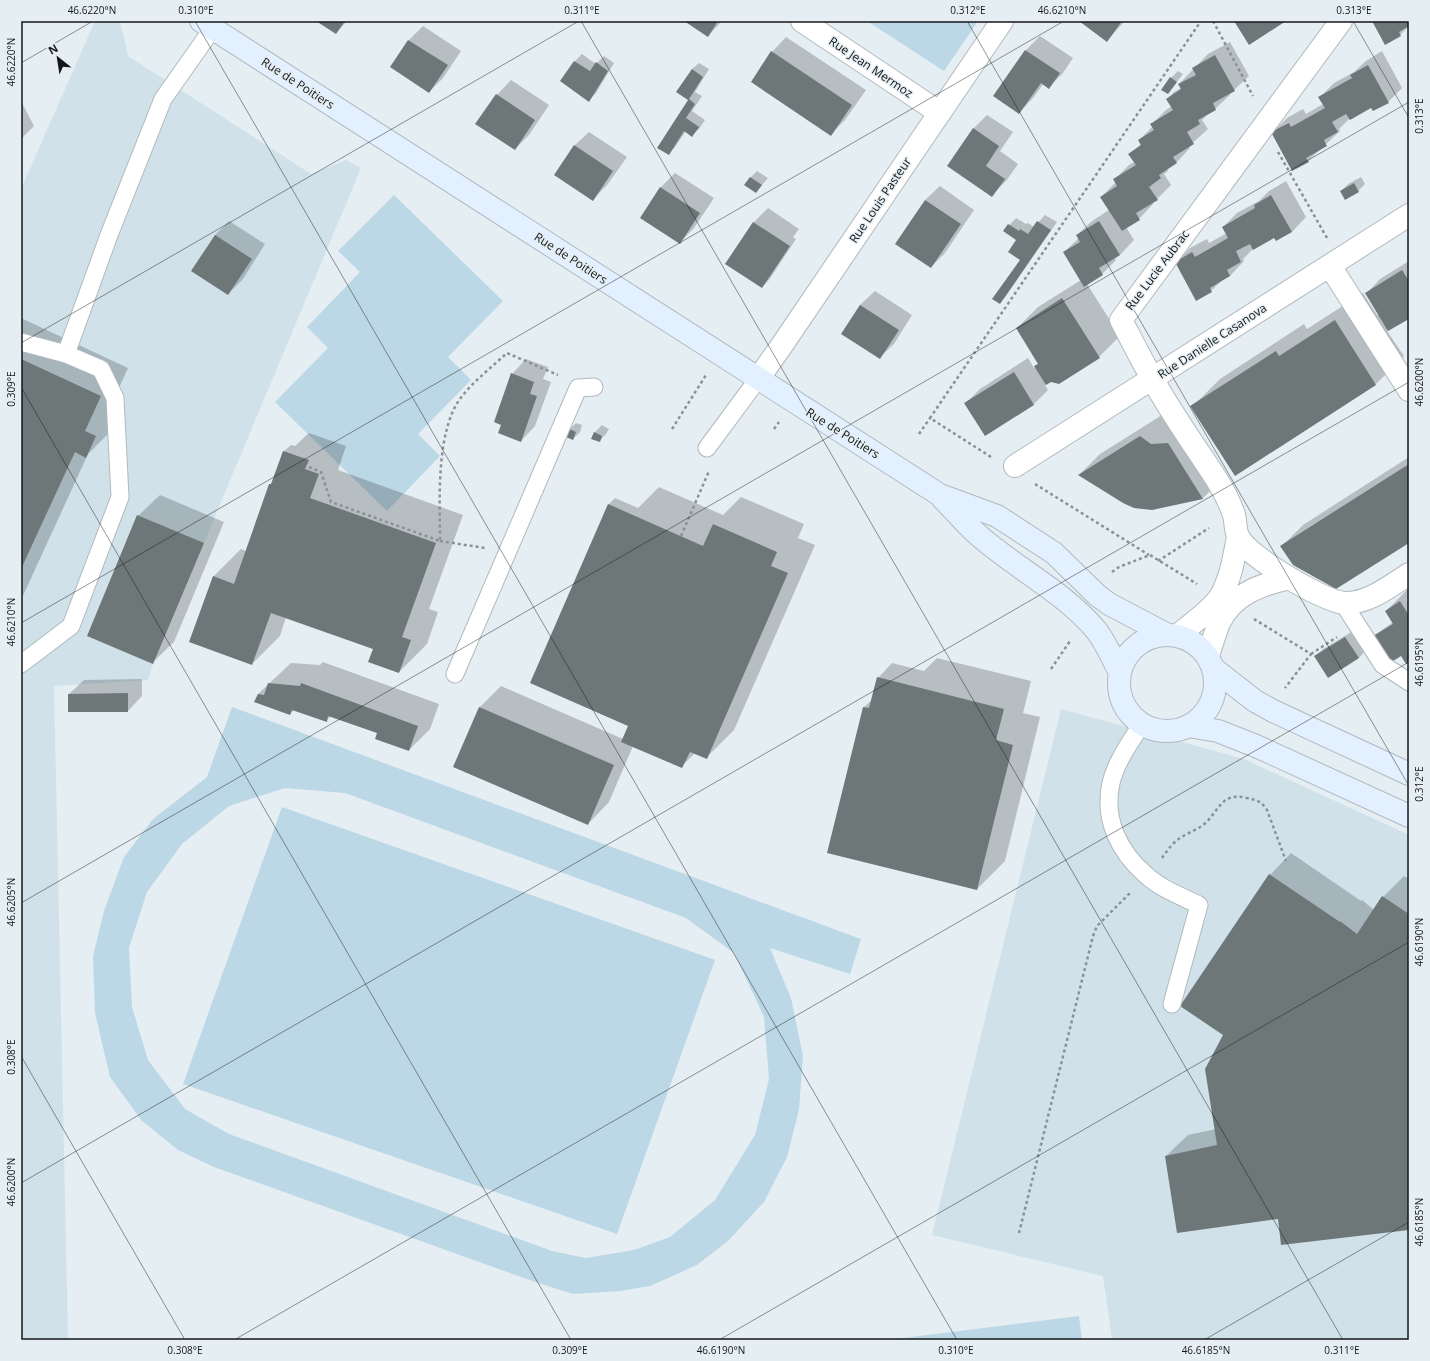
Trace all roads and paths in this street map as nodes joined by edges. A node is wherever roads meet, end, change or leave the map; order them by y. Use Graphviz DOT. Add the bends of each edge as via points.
graph roads {
  1 [pos="802,21"];
  2 [pos="1002,21"];
  3 [pos="1201,21"];
  4 [pos="1341,21"];
  5 [pos="207,25"];
  6 [pos="940,113"];
  7 [pos="1409,215"];
  8 [pos="1330,266"];
  9 [pos="21,342"];
  10 [pos="66,354"];
  11 [pos="720,354"];
  12 [pos="758,378"];
  13 [pos="1152,379"];
  14 [pos="586,387"];
  15 [pos="1409,390"];
  16 [pos="930,418"];
  17 [pos="672,429"];
  18 [pos="919,434"];
  19 [pos="707,448"];
  20 [pos="309,467"];
  21 [pos="711,467"];
  22 [pos="1013,467"];
  23 [pos="940,495"];
  24 [pos="1233,513"];
  25 [pos="681,536"];
  26 [pos="1238,537"];
  27 [pos="440,541"];
  28 [pos="508,552"];
  29 [pos="1150,555"];
  30 [pos="1158,560"];
  31 [pos="1409,574"];
  32 [pos="1289,578"];
  33 [pos="1343,603"];
  34 [pos="1357,624"];
  35 [pos="1172,634"];
  36 [pos="1311,654"];
  37 [pos="1211,662"];
  38 [pos="21,664"];
  39 [pos="1120,673"];
  40 [pos="455,674"];
  41 [pos="1409,682"];
  42 [pos="1142,724"];
  43 [pos="1188,726"];
  44 [pos="1409,774"];
  45 [pos="1409,816"];
  46 [pos="1286,861"];
  47 [pos="1146,876"];
  48 [pos="1172,1004"];
  49 [pos="1019,1233"];
  1 -- 6 [label="street, Rue Jean Mermoz"];
  2 -- 6 [label="street, Rue Louis Pasteur"];
  3 -- 16 [label="path"];
  4 -- 13 [label="street, Rue Lucie Aubrac" via="1121,320"];
  5 -- 10 [label="lane" via="163,99 109,235"];
  5 -- 11 [label="main road, Rue de Poitiers"];
  6 -- 12 [label="street, Rue Louis Pasteur"];
  7 -- 8 [label="street, Rue Danielle Casanova"];
  8 -- 13 [label="street, Rue Danielle Casanova"];
  8 -- 15 [label="street"];
  9 -- 10 [label="lane"];
  10 -- 38 [label="lane" via="101,369 115,398 120,497 71,626"];
  11 -- 12 [label="main road, Rue de Poitiers"];
  11 -- 17 [label="path"];
  12 -- 19 [label="lane"];
  12 -- 23 [label="main road, Rue de Poitiers"];
  13 -- 22 [label="street, Rue Danielle Casanova"];
  13 -- 24 [label="street, Rue Lucie Aubrac" via="1224,490"];
  14 -- 27 [label="path" via="507,353 462,396 446,431 442,462"];
  14 -- 28 [label="lane"];
  16 -- 18 [label="path"];
  16 -- 22 [label="path"];
  20 -- 27 [label="path" via="321,472 331,502"];
  21 -- 25 [label="path"];
  22 -- 29 [label="path"];
  23 -- 35 [label="main road, Rue de Poitiers" via="997,516 1054,553 1109,604"];
  23 -- 39 [label="main road, Rue de Poitiers" via="977,534 1085,618 1097,631"];
  24 -- 26 [label="street, Rue Lucie Aubrac"];
  24 -- 30 [label="path"];
  26 -- 32 [label="street" via="1264,563"];
  26 -- 35 [label="street, Rue Lucie Aubrac" via="1230,575 1220,597 1208,610"];
  27 -- 28 [label="path"];
  28 -- 40 [label="lane"];
  31 -- 33 [label="street" via="1376,595 1360,601"];
  32 -- 33 [label="street" via="1326,598"];
  32 -- 37 [label="street" via="1245,593 1231,605 1220,623"];
  33 -- 34 [label="lane"];
  34 -- 36 [label="path"];
  34 -- 41 [label="lane" via="1383,665"];
  35 -- 37 [label="main road" via="1189,639 1200,646"];
  35 -- 39 [label="main road" via="1150,637 1136,646 1126,658"];
  37 -- 43 [label="main road" via="1216,686 1212,702 1202,716"];
  37 -- 44 [label="main road" via="1255,701"];
  39 -- 42 [label="main road" via="1119,685 1125,707"];
  42 -- 43 [label="main road" via="1157,730 1173,731"];
  42 -- 47 [label="lane" via="1111,782 1109,816 1116,838 1130,859"];
  43 -- 45 [label="main road" via="1218,731 1256,746"];
  46 -- 47 [label="path" via="1263,804 1239,796 1223,801 1203,825 1174,842"];
  47 -- 48 [label="lane" via="1169,891 1199,905"];
  47 -- 49 [label="path" via="1097,926"];
}
